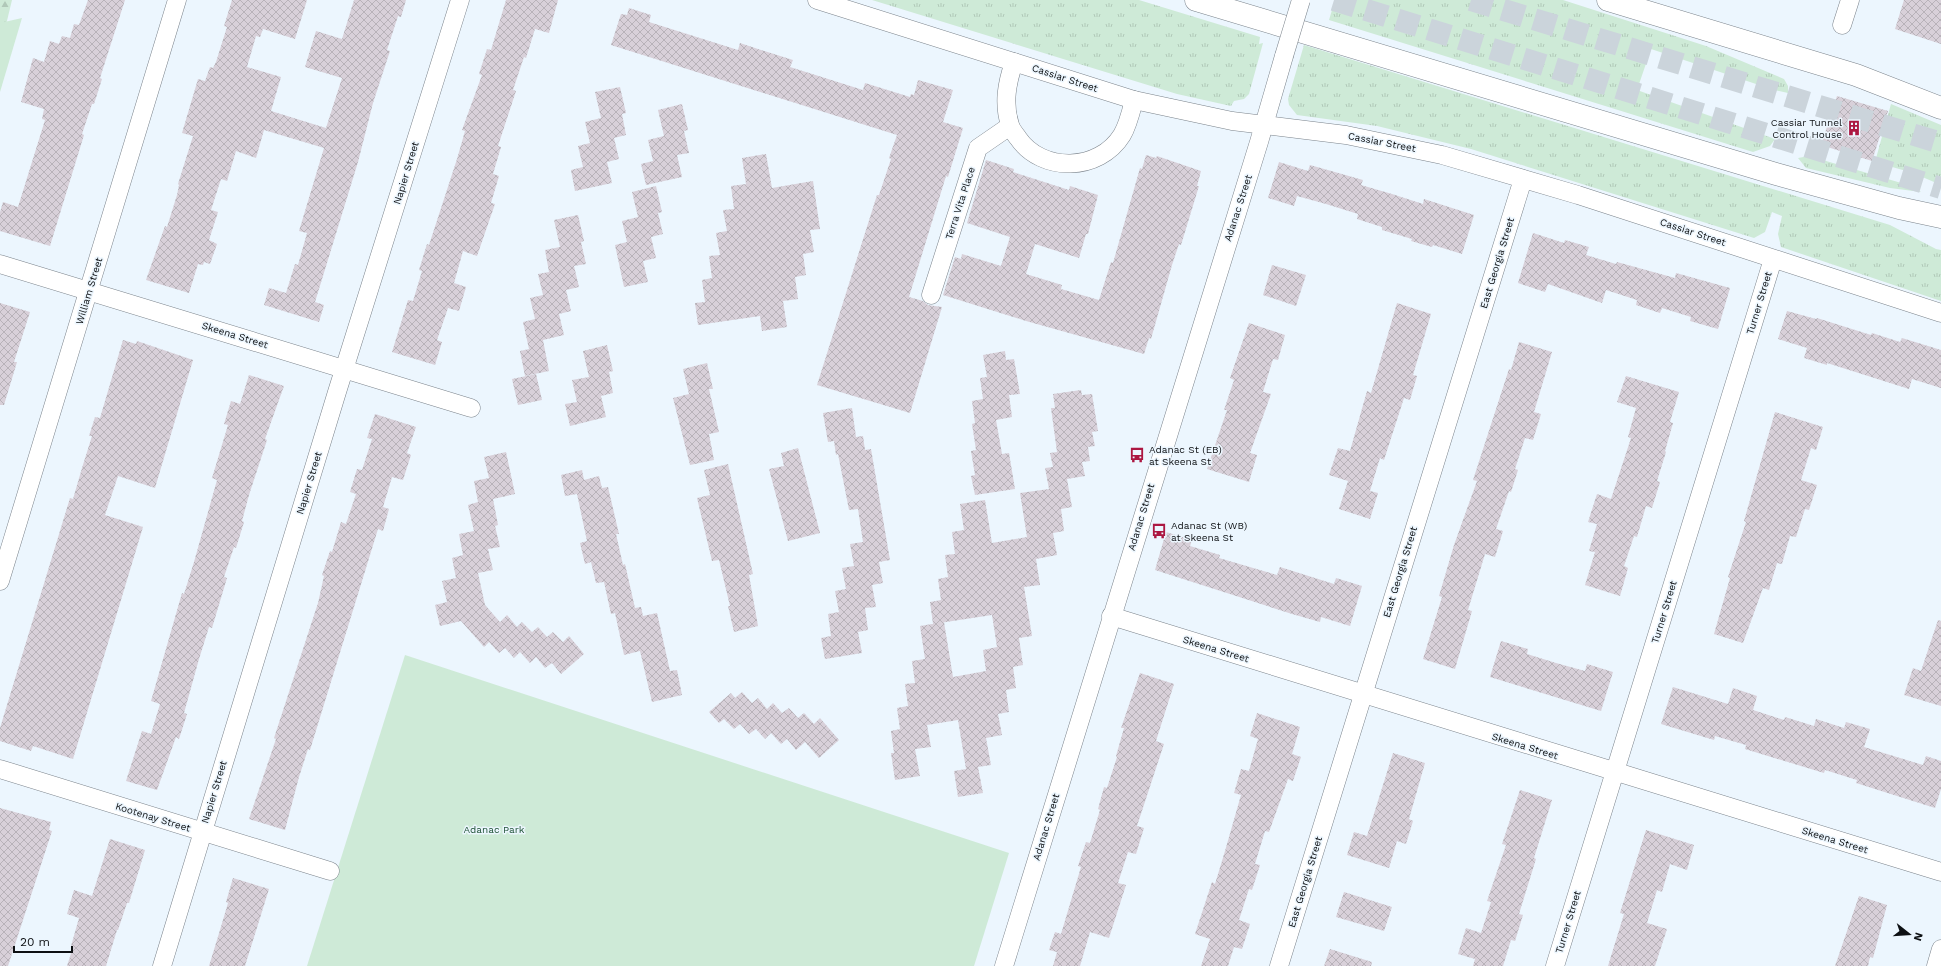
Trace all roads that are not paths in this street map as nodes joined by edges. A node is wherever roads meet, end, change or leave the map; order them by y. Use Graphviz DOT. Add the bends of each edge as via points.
graph roads {
  1 [pos="177,0"];
  2 [pos="460,0"];
  3 [pos="817,0"];
  4 [pos="1196,0"];
  5 [pos="1301,0"];
  6 [pos="1608,0"];
  7 [pos="1850,0"];
  8 [pos="1842,26"];
  9 [pos="1014,62"];
  10 [pos="1134,100"];
  11 [pos="1941,108"];
  12 [pos="1264,125"];
  13 [pos="1010,126"];
  14 [pos="1523,179"];
  15 [pos="1941,217"];
  16 [pos="1773,259"];
  17 [pos="0,264"];
  18 [pos="89,291"];
  19 [pos="931,295"];
  20 [pos="1941,313"];
  21 [pos="344,369"];
  22 [pos="471,408"];
  23 [pos="0,581"];
  24 [pos="1111,616"];
  25 [pos="1362,694"];
  26 [pos="0,769"];
  27 [pos="1614,773"];
  28 [pos="202,832"];
  29 [pos="330,871"];
  30 [pos="1941,872"];
  31 [pos="1941,949"];
  32 [pos="162,966"];
  33 [pos="1004,966"];
  34 [pos="1279,966"];
  35 [pos="1555,966"];
  36 [pos="1936,966"];
  1 -- 18 [label="street, William Street"];
  2 -- 21 [label="street, Napier Street"];
  3 -- 9 [label="street, Cassiar Street"];
  4 -- 15 [label="highway" via="1776,174 1898,208"];
  5 -- 12 [label="street, Adanac Street, bridge"];
  6 -- 11 [label="highway" via="1856,75"];
  7 -- 8 [label="street"];
  9 -- 10 [label="street, Cassiar Street"];
  9 -- 13 [label="street" via="1005,102"];
  10 -- 12 [label="street, Cassiar Street" via="1182,112"];
  10 -- 13 [label="street" via="1121,135 1107,151 1088,161 1066,164 1045,160 1024,146"];
  12 -- 14 [label="street, Cassiar Street" via="1346,135 1407,146"];
  12 -- 24 [label="street, Adanac Street"];
  13 -- 19 [label="street, Terra Vita Place" via="978,148"];
  14 -- 16 [label="street, Cassiar Street"];
  14 -- 25 [label="street, East Georgia Street"];
  16 -- 20 [label="street, Cassiar Street"];
  16 -- 27 [label="street, Turner Street"];
  17 -- 18 [label="street, Skeena Street"];
  18 -- 21 [label="street, Skeena Street"];
  18 -- 23 [label="street, William Street"];
  21 -- 22 [label="street, Skeena Street"];
  21 -- 28 [label="street, Napier Street"];
  24 -- 25 [label="street, Skeena Street"];
  24 -- 33 [label="street, Adanac Street"];
  25 -- 27 [label="street, Skeena Street"];
  25 -- 34 [label="street, East Georgia Street"];
  26 -- 28 [label="street, Kootenay Street"];
  27 -- 30 [label="street, Skeena Street"];
  27 -- 35 [label="street, Turner Street"];
  28 -- 29 [label="street, Kootenay Street"];
  28 -- 32 [label="street, Napier Street"];
  31 -- 36 [label="street"];
}
